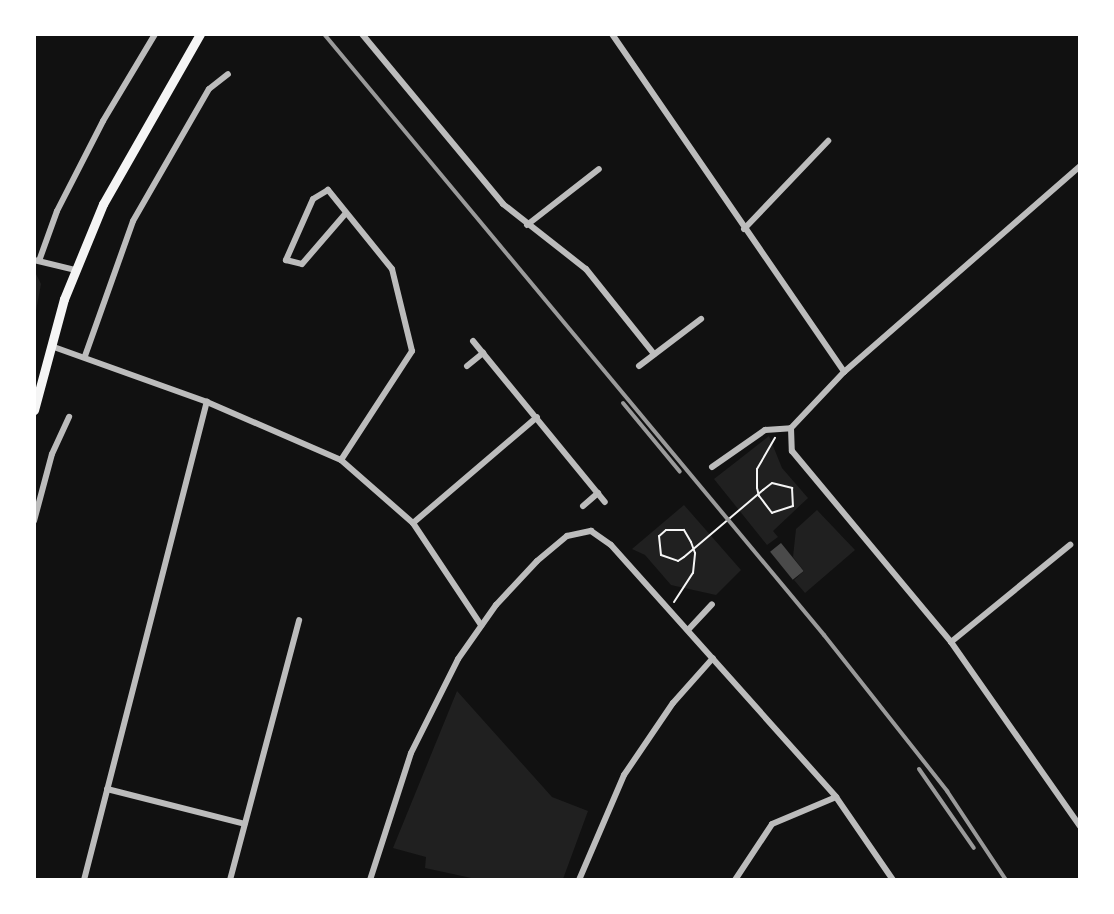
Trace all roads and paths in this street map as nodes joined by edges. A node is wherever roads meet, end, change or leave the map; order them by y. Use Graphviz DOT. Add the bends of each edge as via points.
graph roads {
  1 [pos="155,34"];
  2 [pos="200,34"];
  3 [pos="362,34"];
  4 [pos="612,34"];
  5 [pos="228,74"];
  6 [pos="828,141"];
  7 [pos="1080,166"];
  8 [pos="599,169"];
  9 [pos="346,213"];
  10 [pos="527,225"];
  11 [pos="744,229"];
  12 [pos="37,261"];
  13 [pos="75,270"];
  14 [pos="701,319"];
  15 [pos="473,341"];
  16 [pos="51,346"];
  17 [pos="483,353"];
  18 [pos="654,354"];
  19 [pos="85,356"];
  20 [pos="467,366"];
  21 [pos="639,366"];
  22 [pos="844,372"];
  23 [pos="207,402"];
  24 [pos="34,410"];
  25 [pos="69,417"];
  26 [pos="537,417"];
  27 [pos="791,428"];
  28 [pos="775,429"];
  29 [pos="341,460"];
  30 [pos="712,467"];
  31 [pos="598,493"];
  32 [pos="605,502"];
  33 [pos="583,506"];
  34 [pos="34,521"];
  35 [pos="413,523"];
  36 [pos="1070,545"];
  37 [pos="712,604"];
  38 [pos="668,609"];
  39 [pos="299,620"];
  40 [pos="481,625"];
  41 [pos="688,630"];
  42 [pos="951,642"];
  43 [pos="713,658"];
  44 [pos="107,789"];
  45 [pos="836,797"];
  46 [pos="245,824"];
  47 [pos="1080,826"];
  48 [pos="84,879"];
  49 [pos="230,879"];
  50 [pos="370,879"];
  51 [pos="579,879"];
  52 [pos="735,879"];
  53 [pos="893,879"];
  1 -- 12 [label="street" via="93,141"];
  2 -- 13 [label="main road" via="124,162"];
  3 -- 10 [label="street" via="503,204"];
  4 -- 11 [label="street"];
  5 -- 19 [label="street" via="209,89 133,221"];
  6 -- 11 [label="street"];
  7 -- 22 [label="street"];
  8 -- 10 [label="street"];
  9 -- 9 [label="street" via="322,189 301,220 286,260 302,264"];
  9 -- 29 [label="street" via="392,269 412,351"];
  10 -- 18 [label="street" via="586,269"];
  11 -- 22 [label="street"];
  12 -- 13 [label="street"];
  13 -- 16 [label="main road"];
  14 -- 18 [label="street"];
  15 -- 17 [label="street"];
  16 -- 19 [label="street"];
  16 -- 24 [label="main road"];
  17 -- 20 [label="street"];
  17 -- 26 [label="street"];
  18 -- 21 [label="street"];
  19 -- 23 [label="street"];
  22 -- 27 [label="street"];
  23 -- 29 [label="street"];
  23 -- 44 [label="street"];
  25 -- 34 [label="street" via="52,454"];
  26 -- 31 [label="street"];
  26 -- 35 [label="street"];
  27 -- 28 [label="street"];
  27 -- 42 [label="street" via="792,451"];
  28 -- 30 [label="street" via="752,437"];
  28 -- 38 [label="path" via="775,444 763,457 757,488 759,496 766,508 779,514 793,506 792,488 772,483 763,490 754,497 746,505 702,542 693,550 678,561 661,555 659,536 674,527 684,530 691,542 693,548 695,553 693,573"];
  29 -- 35 [label="street"];
  31 -- 32 [label="street"];
  31 -- 33 [label="street"];
  35 -- 40 [label="street"];
  36 -- 42 [label="street"];
  37 -- 41 [label="street"];
  38 -- 40 [label="street" via="601,535 578,532 537,561"];
  38 -- 41 [label="street"];
  39 -- 46 [label="street"];
  40 -- 50 [label="street" via="411,753"];
  41 -- 43 [label="street"];
  42 -- 47 [label="street"];
  43 -- 45 [label="street"];
  43 -- 51 [label="street" via="673,703 624,776"];
  44 -- 46 [label="street"];
  44 -- 48 [label="street"];
  45 -- 52 [label="street" via="772,824"];
  45 -- 53 [label="street"];
  46 -- 49 [label="street"];
}
